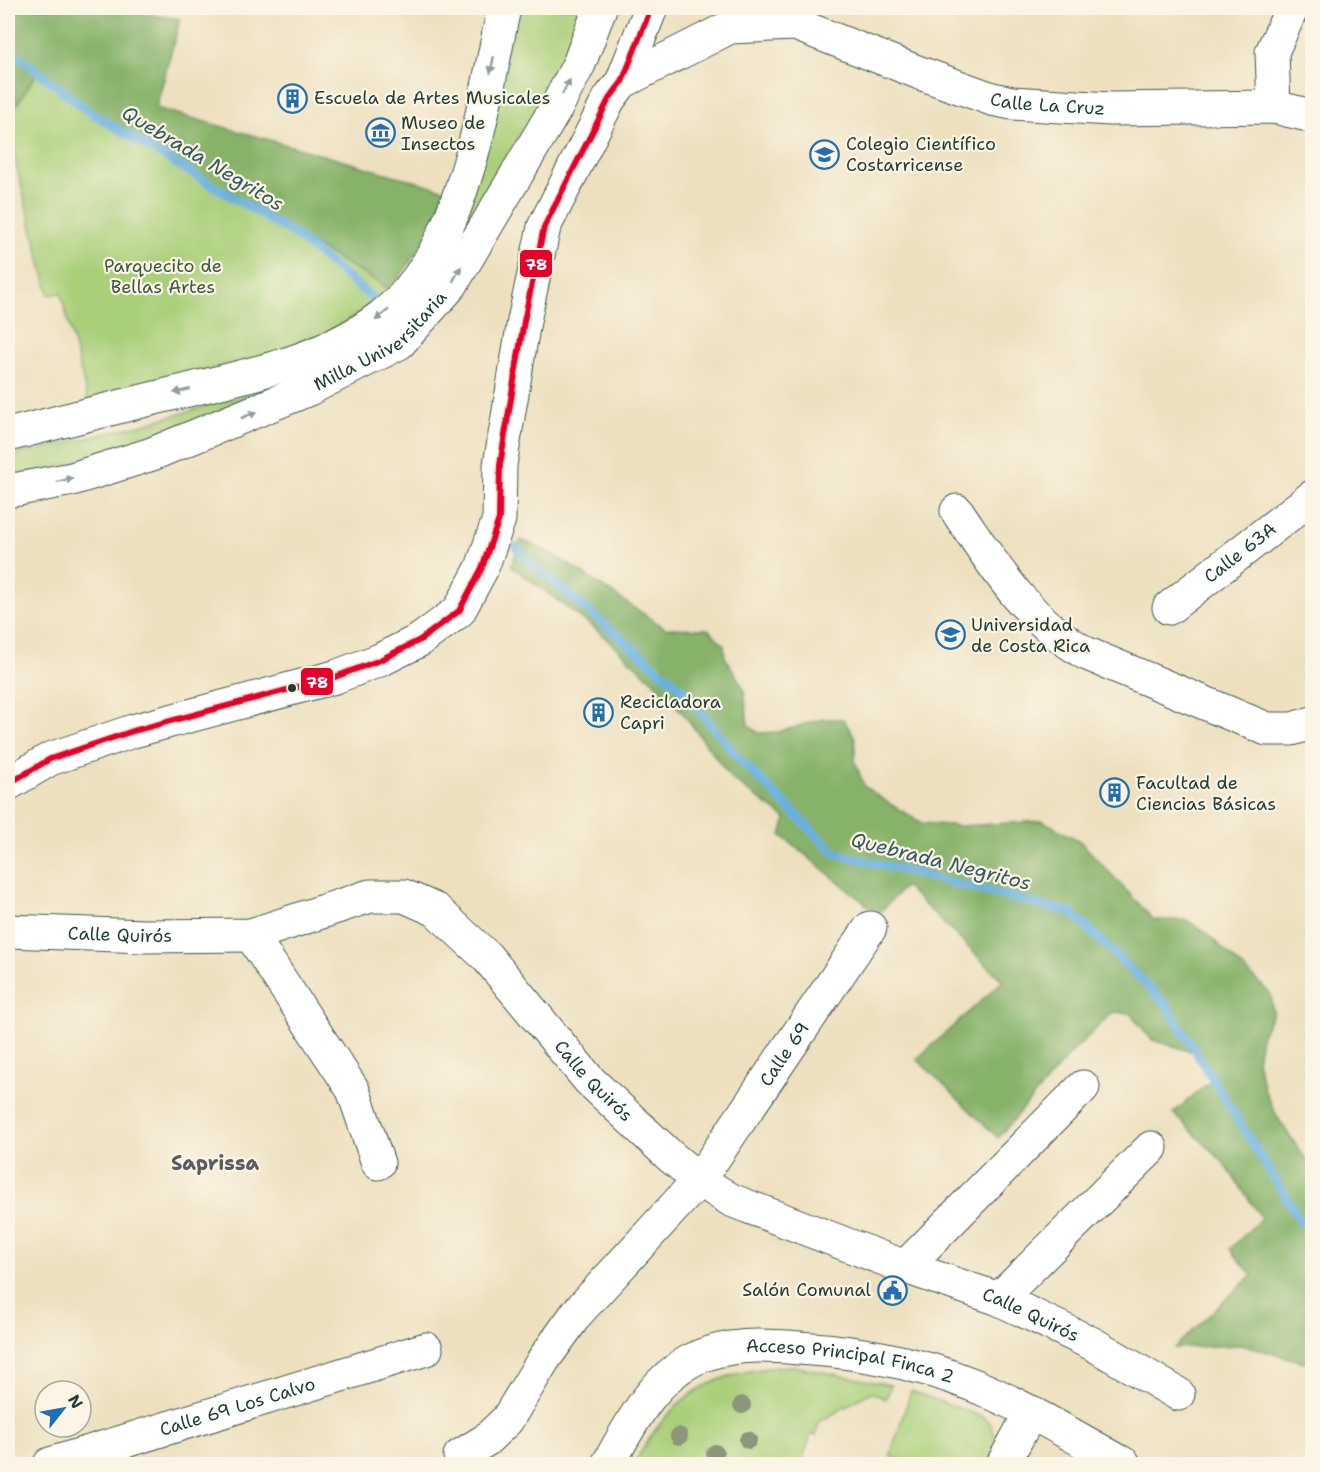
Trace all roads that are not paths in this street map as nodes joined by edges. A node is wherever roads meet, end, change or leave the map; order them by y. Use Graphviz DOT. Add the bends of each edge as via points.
graph roads {
  1 [pos="504,8"];
  2 [pos="600,8"];
  3 [pos="651,8"];
  4 [pos="766,8"];
  5 [pos="1292,8"];
  6 [pos="795,24"];
  7 [pos="622,82"];
  8 [pos="1274,107"];
  9 [pos="1312,116"];
  10 [pos="8,435"];
  11 [pos="8,491"];
  12 [pos="1312,496"];
  13 [pos="957,511"];
  14 [pos="1168,608"];
  15 [pos="1312,723"];
  16 [pos="8,784"];
  17 [pos="870,928"];
  18 [pos="8,931"];
  19 [pos="251,935"];
  20 [pos="1083,1087"];
  21 [pos="1151,1148"];
  22 [pos="378,1163"];
  23 [pos="699,1180"];
  24 [pos="905,1268"];
  25 [pos="999,1299"];
  26 [pos="426,1349"];
  27 [pos="1178,1394"];
  28 [pos="1031,1412"];
  29 [pos="460,1455"];
  30 [pos="50,1464"];
  31 [pos="608,1464"];
  32 [pos="1004,1464"];
  33 [pos="1124,1464"];
  1 -- 10 [label="street, Milla Universitaria, one-way" via="462,192 442,238 417,278 384,315 330,347 249,375"];
  11 -- 2 [label="street, Milla Universitaria, one-way" via="72,479 152,454 309,389 399,343 451,285 556,108 579,64"];
  3 -- 7 [label="street"];
  4 -- 6 [label="street, Calle La Cruz"];
  5 -- 8 [label="street" via="1272,52"];
  6 -- 7 [label="street, Calle La Cruz" via="730,27"];
  6 -- 8 [label="street, Calle La Cruz" via="992,99 1012,103 1110,109"];
  7 -- 16 [label="street" via="609,99 544,227 500,465 499,519 482,568 459,611 420,640 357,669 133,731 50,759"];
  8 -- 9 [label="street, Calle La Cruz"];
  12 -- 14 [label="street, Calle 63A"];
  13 -- 15 [label="street" via="1019,600 1058,637 1084,653 1267,729 1292,729"];
  17 -- 23 [label="street, Calle 69"];
  18 -- 19 [label="street, Calle Quirós"];
  19 -- 22 [label="street" via="353,1090"];
  19 -- 23 [label="street, Calle Quirós" via="370,896 404,896 436,910 487,957 589,1080"];
  20 -- 24 [label="street"];
  21 -- 25 [label="street"];
  23 -- 24 [label="street, Calle Quirós" via="731,1200"];
  23 -- 29 [label="street, Calle 69" via="577,1313 507,1420 486,1440"];
  24 -- 25 [label="street, Calle Quirós"];
  25 -- 27 [label="street, Calle Quirós" via="1093,1344"];
  26 -- 30 [label="street, Calle 69 Los Calvo"];
  28 -- 31 [label="street, Acceso Principal Finca 2" via="994,1394 911,1365 859,1353 754,1344 716,1351 669,1376 641,1408"];
  28 -- 32 [label="street"];
  28 -- 33 [label="street, Acceso Principal Finca 2"];
}
